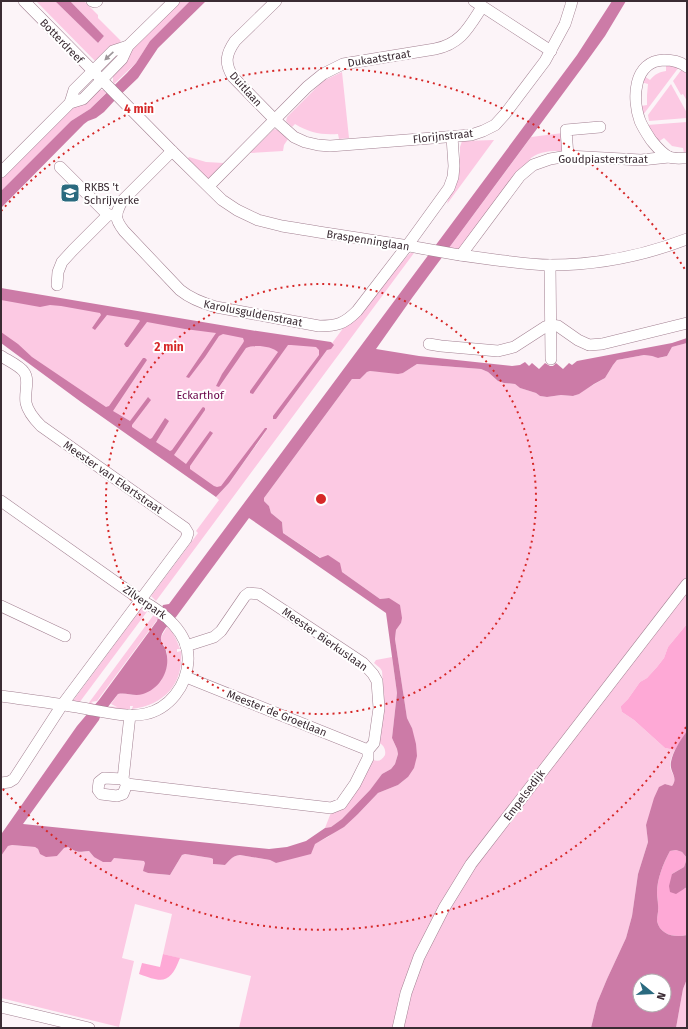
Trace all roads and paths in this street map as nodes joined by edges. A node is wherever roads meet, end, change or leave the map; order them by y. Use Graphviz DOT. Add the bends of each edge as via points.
graph roads {
  1 [pos="24,1"];
  2 [pos="92,1"];
  3 [pos="97,1"];
  4 [pos="174,1"];
  5 [pos="276,1"];
  6 [pos="572,1"];
  7 [pos="476,2"];
  8 [pos="128,46"];
  9 [pos="551,51"];
  10 [pos="686,65"];
  11 [pos="92,71"];
  12 [pos="105,84"];
  13 [pos="70,103"];
  14 [pos="275,120"];
  15 [pos="600,127"];
  16 [pos="452,137"];
  17 [pos="172,151"];
  18 [pos="568,156"];
  19 [pos="669,157"];
  20 [pos="687,158"];
  21 [pos="60,167"];
  22 [pos="1,172"];
  23 [pos="208,186"];
  24 [pos="112,215"];
  25 [pos="687,239"];
  26 [pos="407,246"];
  27 [pos="457,255"];
  28 [pos="550,265"];
  29 [pos="57,284"];
  30 [pos="687,323"];
  31 [pos="551,325"];
  32 [pos="429,344"];
  33 [pos="1,356"];
  34 [pos="550,359"];
  35 [pos="1,501"];
  36 [pos="687,584"];
  37 [pos="141,600"];
  38 [pos="1,606"];
  39 [pos="65,636"];
  40 [pos="186,646"];
  41 [pos="186,677"];
  42 [pos="1,696"];
  43 [pos="62,705"];
  44 [pos="130,715"];
  45 [pos="368,750"];
  46 [pos="1,783"];
  47 [pos="1,1007"];
  48 [pos="89,1028"];
  49 [pos="398,1028"];
  1 -- 11 [label="street, Botterdreef"];
  2 -- 3 [label="street"];
  4 -- 8 [label="street"];
  5 -- 14 [label="street, Duitlaan" via="235,41 229,49 227,60 228,69 233,77"];
  6 -- 9 [label="street, Florijnstraat" via="565,24"];
  7 -- 9 [label="street"];
  7 -- 14 [label="street, Dukaatstraat" via="467,30 452,43 441,48 343,64 323,74"];
  8 -- 11 [label="street, one-way" via="113,51"];
  8 -- 12 [label="street"];
  9 -- 16 [label="street, Florijnstraat" via="495,125 471,135"];
  10 -- 19 [label="street" via="671,60 660,60 648,65 637,82 636,105 641,123 660,151"];
  11 -- 12 [label="street, Botterdreef"];
  11 -- 13 [label="street" via="74,90"];
  12 -- 13 [label="street" via="83,99"];
  12 -- 17 [label="street, Braspenninglaan"];
  13 -- 22 [label="street"];
  14 -- 16 [label="street, Florijnstraat" via="294,137 318,145"];
  14 -- 23 [label="street, Dukaatstraat"];
  15 -- 18 [label="street" via="566,130"];
  16 -- 26 [label="street, Karolusguldenstraat" via="454,166 449,188"];
  17 -- 23 [label="street, Braspenninglaan"];
  17 -- 24 [label="street" via="122,201"];
  18 -- 19 [label="street, Goudpiasterstraat" via="641,160"];
  18 -- 27 [label="street, Goudpiasterstraat" via="533,165 520,176"];
  19 -- 20 [label="street, Goudpiasterstraat"];
  21 -- 24 [label="street, Karolusguldenstraat"];
  23 -- 26 [label="street, Braspenninglaan" via="222,200 258,220"];
  24 -- 26 [label="street, Karolusguldenstraat" via="124,231 189,297 216,307 319,326 343,323 350,318"];
  24 -- 29 [label="street" via="62,262"];
  25 -- 28 [label="street, Braspenninglaan" via="643,254 585,263"];
  26 -- 27 [label="street, Braspenninglaan"];
  27 -- 28 [label="street, Braspenninglaan"];
  28 -- 31 [label="street"];
  30 -- 31 [label="street" via="602,344 589,344 578,340 558,326"];
  31 -- 32 [label="street" via="514,347 498,351"];
  31 -- 34 [label="street"];
  33 -- 37 [label="street, Meester van Ekartstraat" via="23,371 26,377 28,410 41,426 185,528 188,533"];
  35 -- 37 [label="street, Zilverpark"];
  36 -- 49 [label="street, Empelsedijk" via="471,864 444,908 419,957 406,993"];
  37 -- 40 [label="street, Zilverpark" via="172,622"];
  37 -- 43 [label="street"];
  38 -- 39 [label="street"];
  40 -- 41 [label="street, Zilverpark" via="189,656"];
  40 -- 45 [label="street, Meester Bierkuslaan" via="214,637 245,596 249,593 260,594 363,663 373,674 377,681 379,708 374,743"];
  41 -- 44 [label="street, Zilverpark" via="171,700 160,708 145,714"];
  41 -- 45 [label="street, Meester de Groetlaan"];
  42 -- 43 [label="street, Zilverpark"];
  43 -- 44 [label="street, Zilverpark"];
  43 -- 46 [label="street" via="14,780"];
  44 -- 45 [label="street, Meester Bierkuslaan" via="125,782 331,808 341,804 355,784 368,758"];
  47 -- 48 [label="street"];
}
